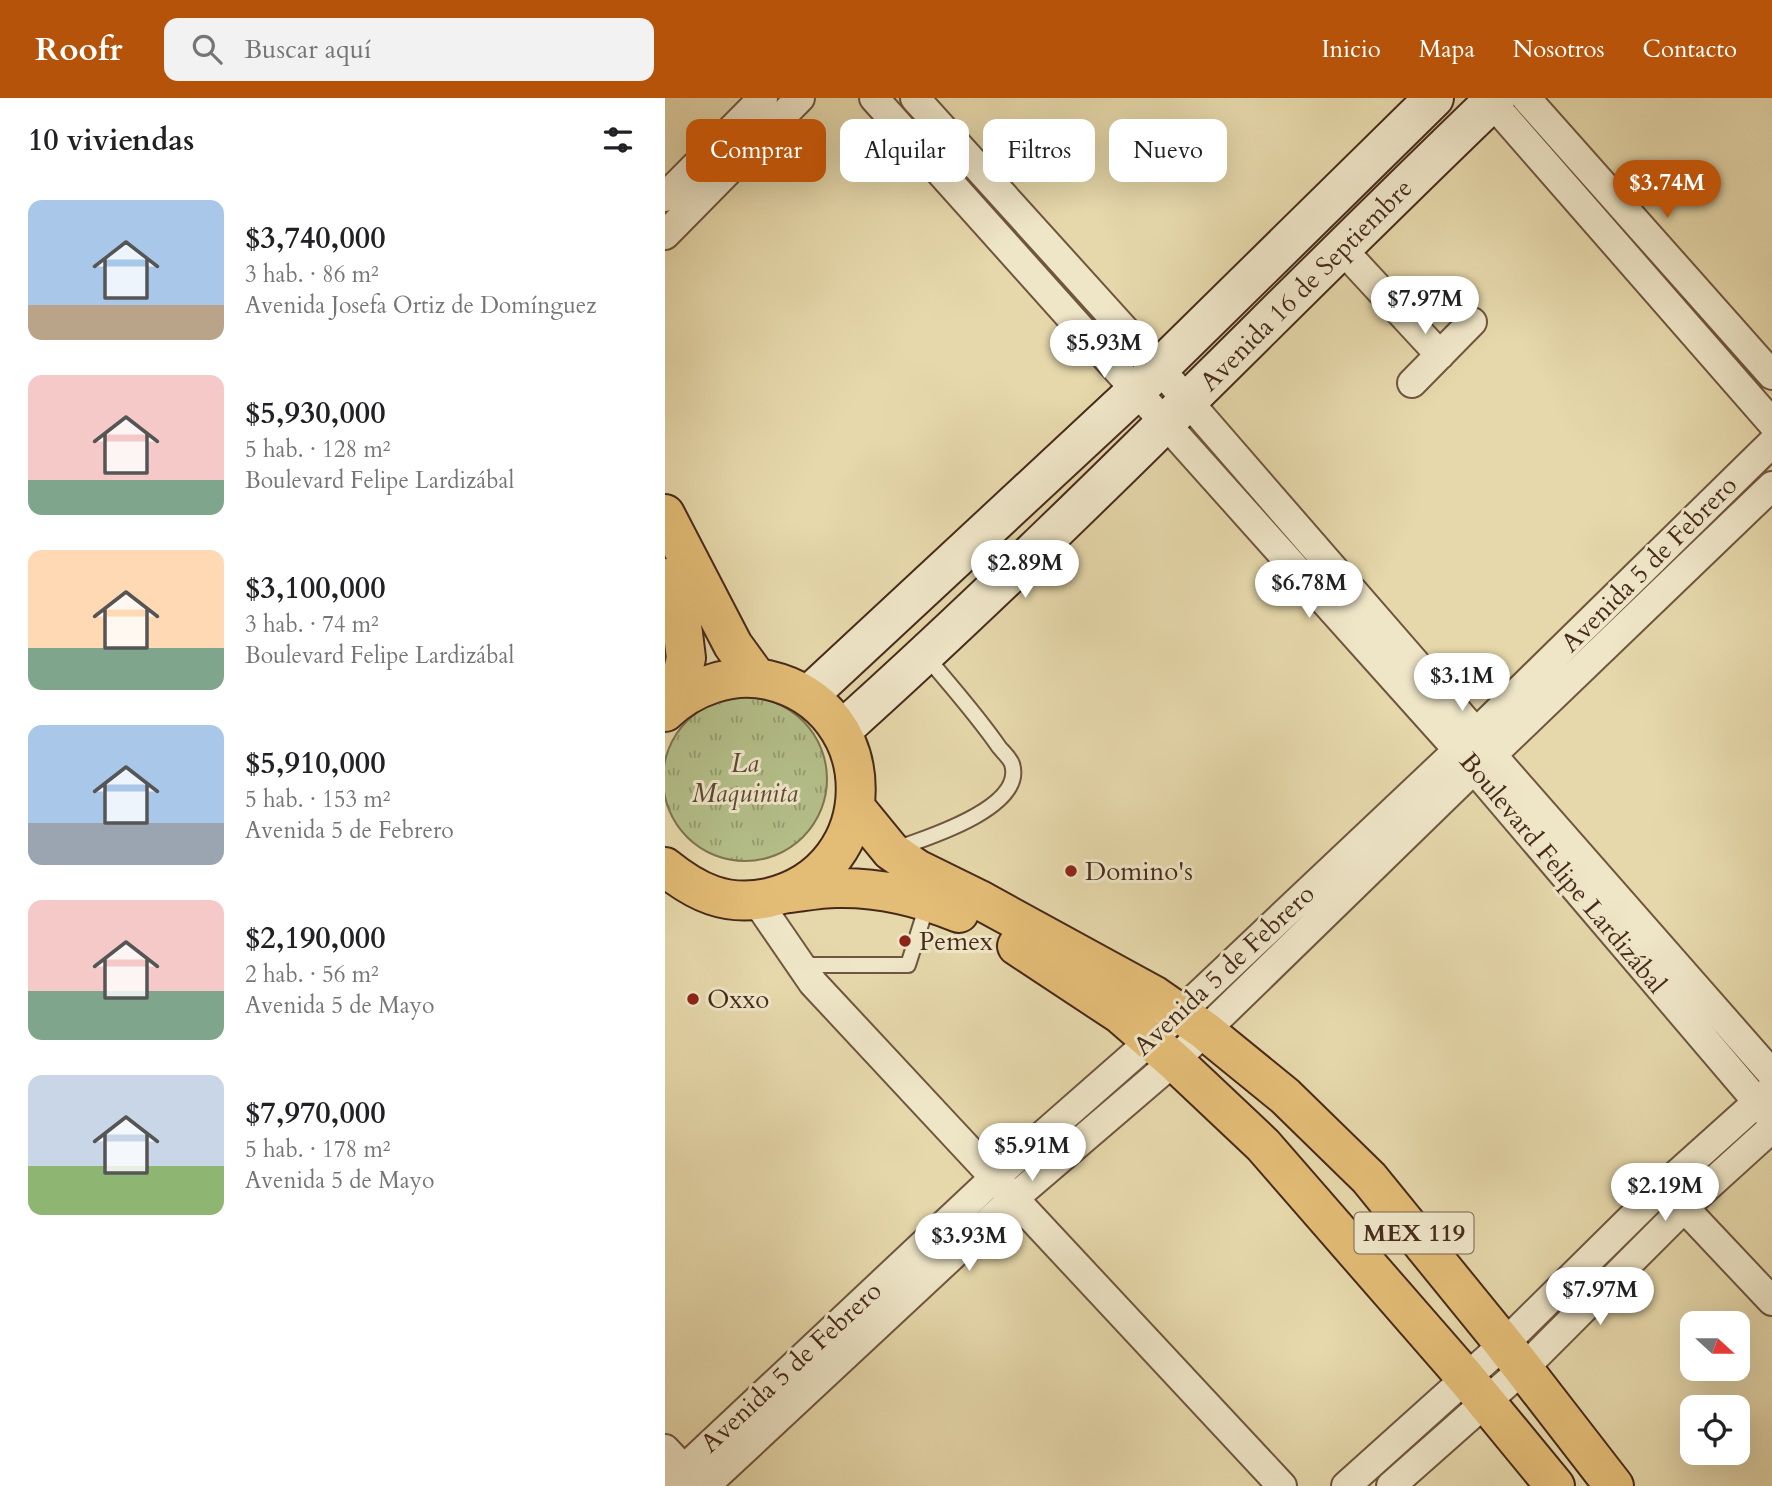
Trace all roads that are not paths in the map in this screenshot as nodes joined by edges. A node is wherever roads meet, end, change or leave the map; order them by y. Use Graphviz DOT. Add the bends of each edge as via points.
graph roads {
  1 [pos="763,98"];
  2 [pos="800,98"];
  3 [pos="874,98"];
  4 [pos="915,98"];
  5 [pos="1434,98"];
  6 [pos="1501,99"];
  7 [pos="747,119"];
  8 [pos="774,119"];
  9 [pos="692,182"];
  10 [pos="700,182"];
  11 [pos="665,197"];
  12 [pos="1005,198"];
  13 [pos="982,218"];
  14 [pos="665,235"];
  15 [pos="1342,249"];
  16 [pos="1663,252"];
  17 [pos="1640,272"];
  18 [pos="1472,322"];
  19 [pos="1440,355"];
  20 [pos="1772,375"];
  21 [pos="1148,380"];
  22 [pos="1412,383"];
  23 [pos="1177,412"];
  24 [pos="1772,423"];
  25 [pos="1772,443"];
  26 [pos="1772,486"];
  27 [pos="665,514"];
  28 [pos="665,578"];
  29 [pos="1349,586"];
  30 [pos="1327,604"];
  31 [pos="925,655"];
  32 [pos="757,678"];
  33 [pos="808,696"];
  34 [pos="671,707"];
  35 [pos="841,730"];
  36 [pos="1475,752"];
  37 [pos="855,807"];
  38 [pos="891,851"];
  39 [pos="672,884"];
  40 [pos="933,890"];
  41 [pos="769,897"];
  42 [pos="1619,920"];
  43 [pos="800,965"];
  44 [pos="1192,1022"];
  45 [pos="1162,1051"];
  46 [pos="1772,1074"];
  47 [pos="1767,1103"];
  48 [pos="1772,1128"];
  49 [pos="994,1178"];
  50 [pos="1664,1186"];
  51 [pos="1013,1199"];
  52 [pos="1684,1208"];
  53 [pos="1772,1301"];
  54 [pos="834,1327"];
  55 [pos="852,1348"];
  56 [pos="1514,1356"];
  57 [pos="1476,1390"];
  58 [pos="678,1472"];
  59 [pos="705,1486"];
  60 [pos="1282,1486"];
  61 [pos="1346,1486"];
  62 [pos="1391,1486"];
  63 [pos="1555,1486"];
  64 [pos="1614,1486"];
  1 -- 7 [label="street"];
  2 -- 8 [label="street"];
  3 -- 13 [label="street, Boulevard Felipe Lardizábal"];
  4 -- 12 [label="street, Boulevard Felipe Lardizábal"];
  5 -- 21 [label="main road, Avenida 16 de Septiembre"];
  6 -- 15 [label="main road, Avenida 16 de Septiembre"];
  6 -- 16 [label="street"];
  6 -- 17 [label="street"];
  9 -- 11 [label="street"];
  10 -- 14 [label="street"];
  12 -- 13 [label="street"];
  12 -- 21 [label="street, Boulevard Felipe Lardizábal"];
  13 -- 21 [label="street, Boulevard Felipe Lardizábal"];
  15 -- 19 [label="street"];
  15 -- 23 [label="main road, Avenida 16 de Septiembre"];
  16 -- 17 [label="street"];
  16 -- 20 [label="street"];
  17 -- 24 [label="street"];
  18 -- 19 [label="street"];
  19 -- 22 [label="street"];
  21 -- 23 [label="street, Boulevard Felipe Lardizábal"];
  21 -- 33 [label="main road, Avenida 16 de Septiembre"];
  23 -- 29 [label="street, Boulevard Felipe Lardizábal"];
  23 -- 30 [label="street, Boulevard Felipe Lardizábal"];
  23 -- 31 [label="main road, Avenida 16 de Septiembre"];
  25 -- 36 [label="street, Avenida 5 de Febrero"];
  26 -- 36 [label="street, Avenida 5 de Febrero"];
  27 -- 32 [label="main road" via="733,645"];
  28 -- 34 [label="main road" via="680,609 686,658"];
  29 -- 30 [label="street"];
  29 -- 36 [label="street, Boulevard Felipe Lardizábal"];
  30 -- 36 [label="street, Boulevard Felipe Lardizábal"];
  31 -- 35 [label="main road, Avenida 16 de Septiembre"];
  31 -- 38 [label="lane" via="1012,764 1012,780 992,807 941,834"];
  32 -- 33 [label="main road"];
  32 -- 34 [label="main road" via="714,682"];
  33 -- 35 [label="main road"];
  35 -- 37 [label="main road" via="856,780"];
  36 -- 42 [label="street, Boulevard Felipe Lardizábal"];
  36 -- 44 [label="street, Avenida 5 de Febrero"];
  37 -- 38 [label="main road, MEX 119"];
  37 -- 41 [label="main road" via="849,830 823,869 804,884"];
  38 -- 40 [label="main road, MEX 119" via="917,870"];
  39 -- 41 [label="main road" via="731,900"];
  40 -- 41 [label="main road, MEX 119" via="837,888"];
  40 -- 43 [label="lane" via="908,965"];
  40 -- 44 [label="main road, MEX 119" via="1048,936"];
  40 -- 45 [label="main road, MEX 119" via="962,914 1120,1014"];
  41 -- 43 [label="street"];
  42 -- 46 [label="street, Boulevard Felipe Lardizábal"];
  42 -- 47 [label="street, Boulevard Felipe Lardizábal"];
  43 -- 49 [label="street"];
  44 -- 45 [label="street, Avenida 5 de Febrero"];
  44 -- 56 [label="main road, MEX 119" via="1285,1096 1369,1178"];
  45 -- 49 [label="street, Avenida 5 de Febrero"];
  45 -- 51 [label="street, Avenida 5 de Febrero"];
  45 -- 57 [label="main road, MEX 119" via="1263,1145"];
  47 -- 50 [label="street"];
  48 -- 52 [label="street"];
  49 -- 51 [label="street"];
  49 -- 54 [label="street, Avenida 5 de Febrero"];
  50 -- 52 [label="street"];
  50 -- 56 [label="street"];
  51 -- 55 [label="street, Avenida 5 de Febrero"];
  51 -- 60 [label="street"];
  52 -- 53 [label="street"];
  52 -- 56 [label="street"];
  54 -- 55 [label="street"];
  54 -- 58 [label="street, Avenida 5 de Febrero"];
  55 -- 59 [label="street, Avenida 5 de Febrero"];
  56 -- 57 [label="street"];
  56 -- 64 [label="main road, MEX 119"];
  57 -- 61 [label="street"];
  57 -- 62 [label="street"];
  57 -- 63 [label="main road, MEX 119"];
}
